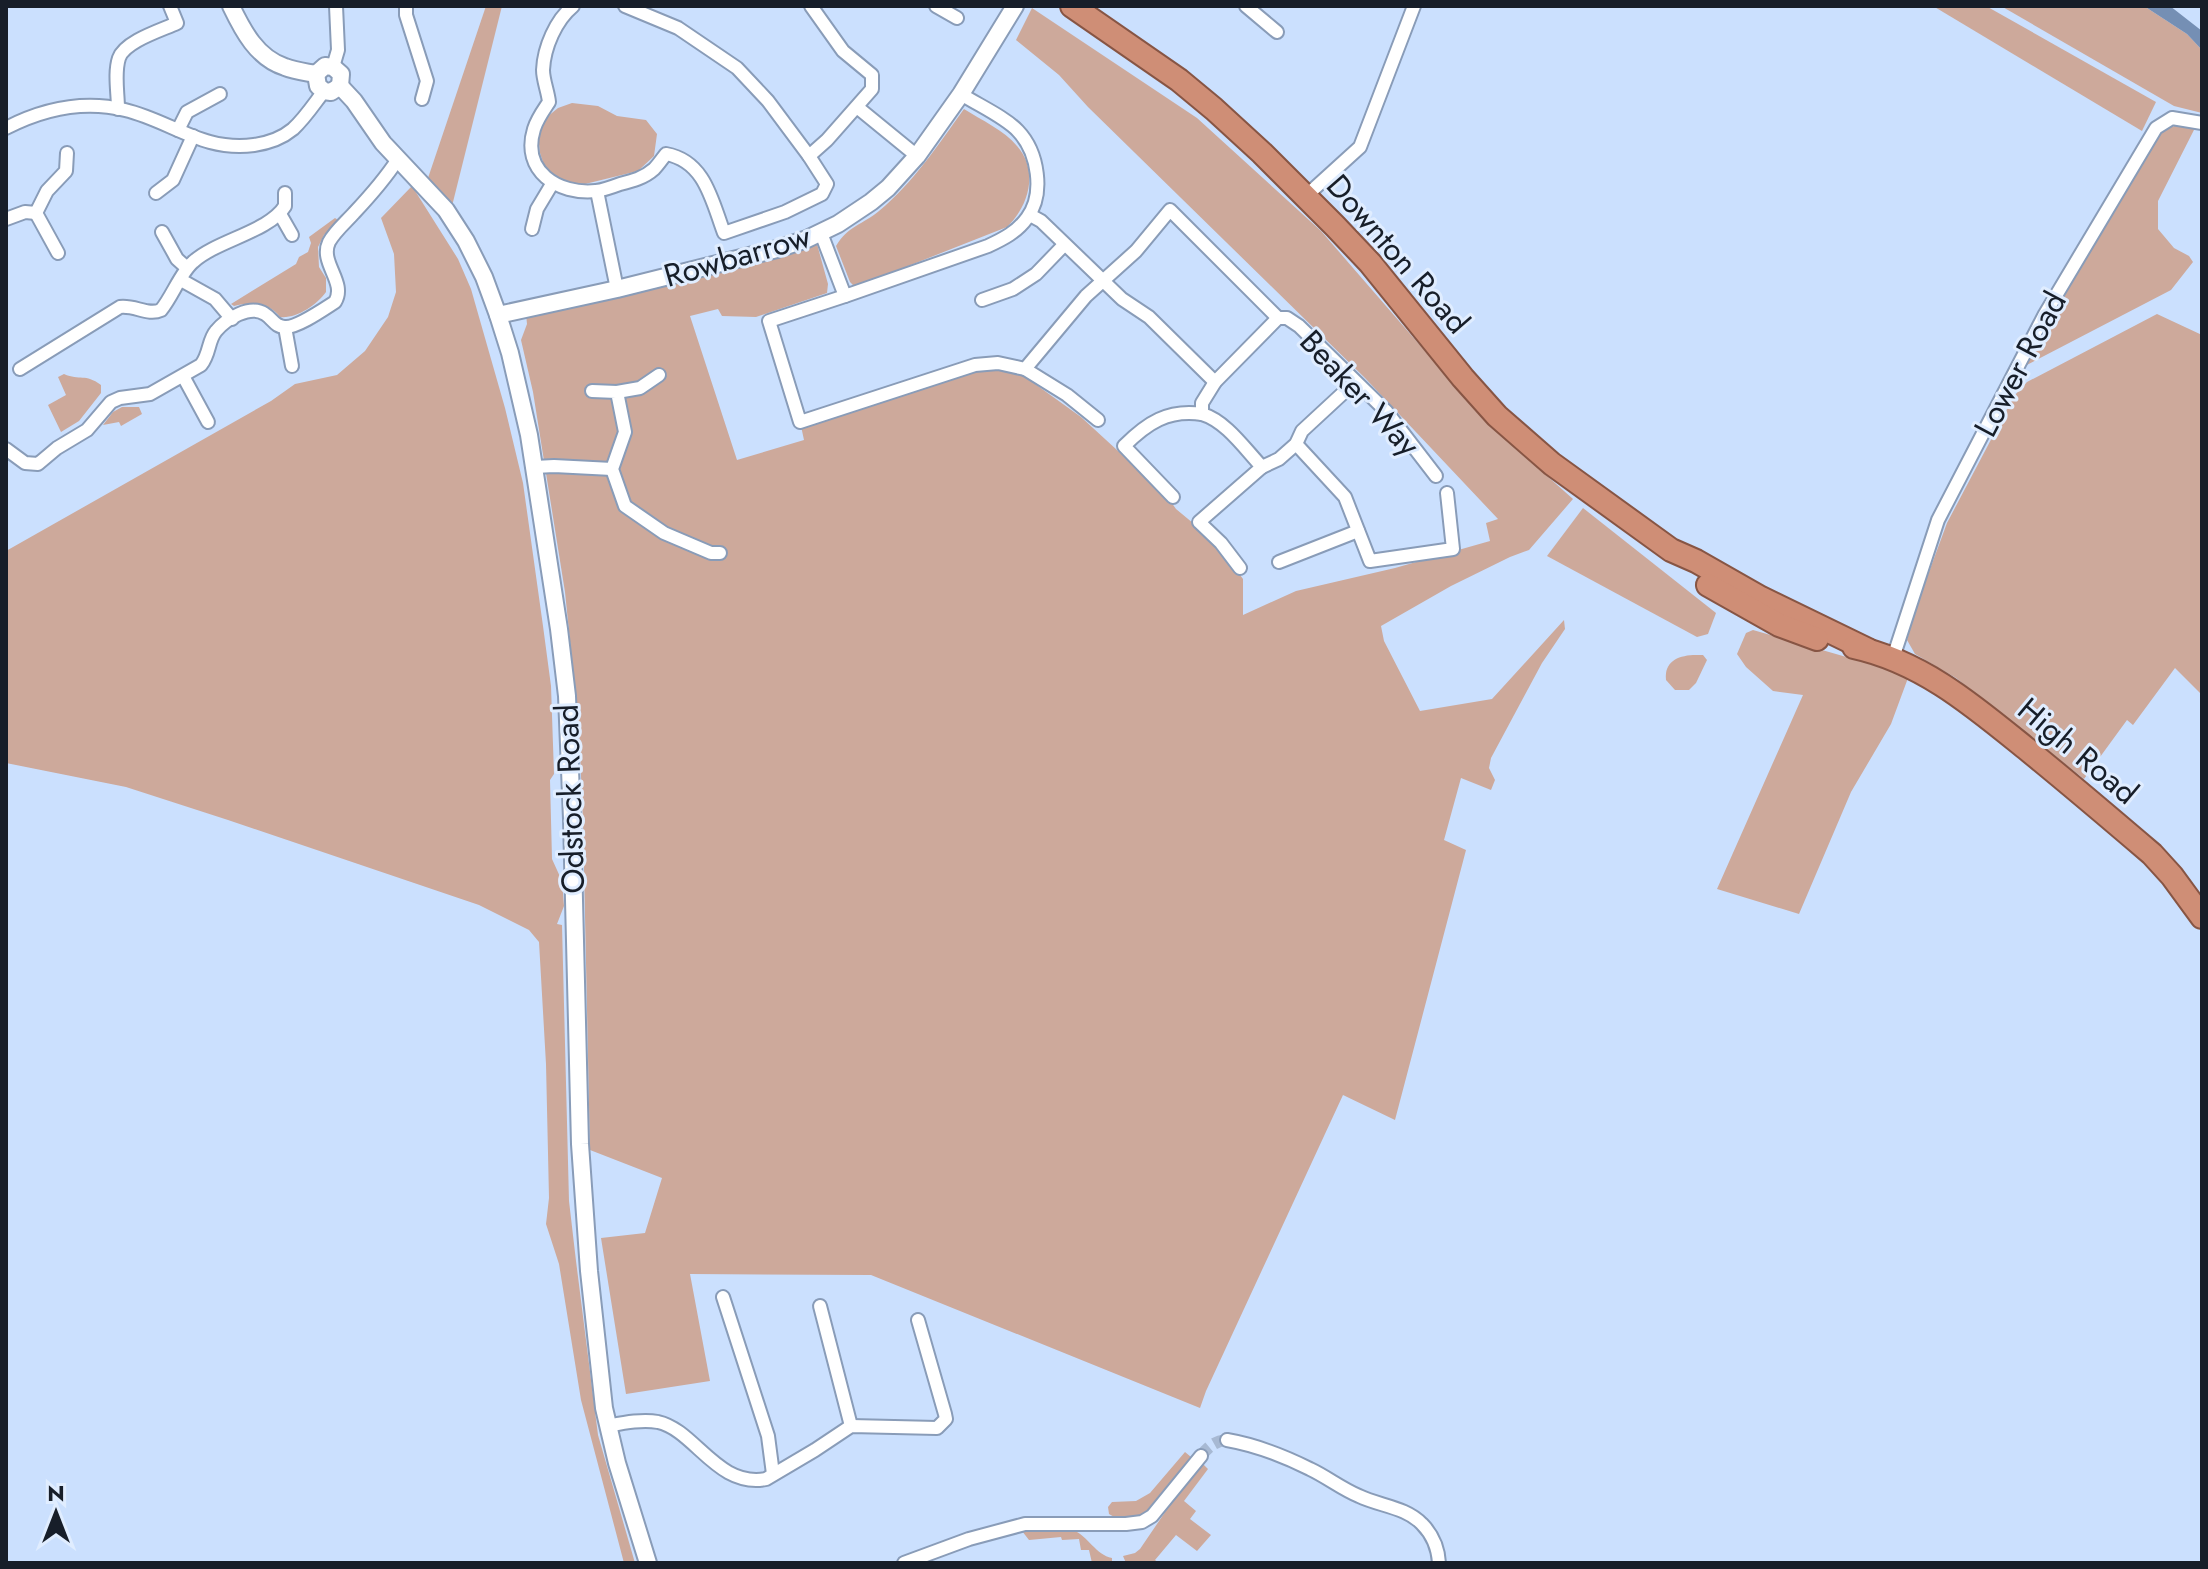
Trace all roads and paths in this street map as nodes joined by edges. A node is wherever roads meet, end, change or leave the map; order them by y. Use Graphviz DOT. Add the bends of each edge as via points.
graph roads {
  1 [pos="170,6"];
  2 [pos="231,6"];
  3 [pos="336,6"];
  4 [pos="406,6"];
  5 [pos="573,6"];
  6 [pos="625,6"];
  7 [pos="811,6"];
  8 [pos="936,6"];
  9 [pos="1015,6"];
  10 [pos="1072,6"];
  11 [pos="1246,6"];
  12 [pos="1414,6"];
  13 [pos="957,18"];
  14 [pos="1277,32"];
  15 [pos="333,67"];
  16 [pos="316,74"];
  17 [pos="332,88"];
  18 [pos="220,94"];
  19 [pos="961,94"];
  20 [pos="422,99"];
  21 [pos="857,107"];
  22 [pos="118,109"];
  23 [pos="2202,123"];
  24 [pos="6,128"];
  25 [pos="178,130"];
  26 [pos="193,136"];
  27 [pos="67,153"];
  28 [pos="809,156"];
  29 [pos="917,156"];
  30 [pos="398,159"];
  31 [pos="552,184"];
  32 [pos="597,191"];
  33 [pos="156,193"];
  34 [pos="285,193"];
  35 [pos="1306,196"];
  36 [pos="36,213"];
  37 [pos="280,214"];
  38 [pos="1030,215"];
  39 [pos="6,219"];
  40 [pos="532,229"];
  41 [pos="162,232"];
  42 [pos="821,233"];
  43 [pos="292,235"];
  44 [pos="1064,245"];
  45 [pos="58,253"];
  46 [pos="184,274"];
  47 [pos="1103,281"];
  48 [pos="617,289"];
  49 [pos="845,296"];
  50 [pos="982,300"];
  51 [pos="498,315"];
  52 [pos="1278,318"];
  53 [pos="232,319"];
  54 [pos="285,327"];
  55 [pos="292,366"];
  56 [pos="20,369"];
  57 [pos="1025,369"];
  58 [pos="659,375"];
  59 [pos="183,376"];
  60 [pos="1215,382"];
  61 [pos="1355,382"];
  62 [pos="592,391"];
  63 [pos="617,392"];
  64 [pos="1202,414"];
  65 [pos="1098,420"];
  66 [pos="208,422"];
  67 [pos="1296,444"];
  68 [pos="6,449"];
  69 [pos="535,467"];
  70 [pos="1262,467"];
  71 [pos="612,469"];
  72 [pos="1436,476"];
  73 [pos="1447,493"];
  74 [pos="1173,497"];
  75 [pos="1188,512"];
  76 [pos="1199,522"];
  77 [pos="1358,531"];
  78 [pos="715,550"];
  79 [pos="1279,562"];
  80 [pos="1240,568"];
  81 [pos="1893,658"];
  82 [pos="2202,917"];
  83 [pos="723,1297"];
  84 [pos="820,1306"];
  85 [pos="918,1320"];
  86 [pos="607,1426"];
  87 [pos="851,1426"];
  88 [pos="1227,1440"];
  89 [pos="1201,1456"];
  90 [pos="773,1474"];
  91 [pos="648,1563"];
  92 [pos="904,1563"];
  93 [pos="1439,1563"];
  1 -- 22 [label="street" via="177,23 133,43 120,56"];
  2 -- 16 [label="street" via="263,54 286,68"];
  3 -- 15 [label="street, Odstock Road" via="338,50"];
  4 -- 20 [label="street" via="427,81"];
  5 -- 31 [label="street" via="555,26 542,73 549,102 533,131 531,151"];
  6 -- 28 [label="street" via="678,28 737,68"];
  7 -- 21 [label="street" via="843,51 872,75 872,89"];
  8 -- 13 [label="street"];
  9 -- 19 [label="street, Rowbarrow"];
  10 -- 35 [label="highway, Downton Road" via="1197,94"];
  11 -- 14 [label="street"];
  12 -- 35 [label="street" via="1360,147"];
  15 -- 16 [label="street"];
  15 -- 17 [label="street, Odstock Road" via="341,74"];
  16 -- 17 [label="street, Odstock Road" via="318,86"];
  17 -- 26 [label="street" via="293,128 266,143 227,147"];
  17 -- 30 [label="street, Odstock Road" via="349,94"];
  18 -- 25 [label="street" via="187,112"];
  19 -- 29 [label="street, Rowbarrow"];
  19 -- 38 [label="street" via="1016,128 1028,145 1037,182"];
  21 -- 28 [label="street"];
  21 -- 29 [label="street"];
  22 -- 24 [label="street" via="62,108"];
  22 -- 25 [label="street"];
  23 -- 81 [label="street, Lower Road" via="2172,118 2156,128 2045,314 1938,520"];
  25 -- 26 [label="street"];
  26 -- 33 [label="street" via="176,176"];
  27 -- 36 [label="street" via="66,171"];
  28 -- 32 [label="street" via="827,184 822,194 724,233 703,179 677,156 666,154 640,178"];
  29 -- 42 [label="street, Rowbarrow" via="871,202"];
  30 -- 51 [label="street, Odstock Road" via="457,227"];
  30 -- 54 [label="street" via="328,245 337,299"];
  31 -- 32 [label="street"];
  31 -- 40 [label="street"];
  32 -- 48 [label="street"];
  34 -- 37 [label="street"];
  35 -- 81 [label="highway, Downton Road" via="1370,263 1497,416 1570,478 1671,550"];
  36 -- 39 [label="street"];
  36 -- 45 [label="street"];
  37 -- 43 [label="street"];
  37 -- 46 [label="street" via="220,244"];
  38 -- 44 [label="street"];
  38 -- 49 [label="street" via="996,243"];
  41 -- 46 [label="street"];
  42 -- 48 [label="street, Rowbarrow"];
  42 -- 49 [label="street"];
  44 -- 47 [label="street"];
  44 -- 50 [label="street" via="1036,274"];
  46 -- 53 [label="street"];
  46 -- 56 [label="street" via="161,310 120,307"];
  47 -- 52 [label="street, Beaker Way" via="1170,210"];
  47 -- 57 [label="street"];
  47 -- 60 [label="street" via="1149,317"];
  48 -- 51 [label="street, Rowbarrow"];
  49 -- 57 [label="street" via="769,321 800,422 975,365"];
  51 -- 69 [label="street, Odstock Road"];
  52 -- 60 [label="street"];
  52 -- 61 [label="street, Beaker Way" via="1299,326"];
  53 -- 54 [label="street" via="259,311"];
  53 -- 59 [label="street" via="214,333 204,362"];
  54 -- 55 [label="street"];
  57 -- 65 [label="street"];
  58 -- 63 [label="street" via="640,388"];
  59 -- 66 [label="street"];
  59 -- 68 [label="street" via="150,394 111,402 87,430 38,464 25,463"];
  60 -- 64 [label="street" via="1202,403"];
  61 -- 67 [label="street" via="1302,431"];
  61 -- 72 [label="street, Beaker Way" via="1386,411"];
  62 -- 63 [label="street"];
  63 -- 71 [label="street" via="625,432"];
  64 -- 70 [label="street" via="1212,417"];
  64 -- 74 [label="street" via="1160,418 1124,444"];
  67 -- 70 [label="street"];
  67 -- 77 [label="street" via="1345,497"];
  69 -- 71 [label="street"];
  69 -- 86 [label="street, Odstock Road" via="567,696 583,1201"];
  70 -- 76 [label="street"];
  71 -- 78 [label="street" via="625,506 664,533"];
  73 -- 77 [label="street" via="1453,549 1370,561"];
  75 -- 76 [label="street"];
  76 -- 80 [label="street"];
  77 -- 79 [label="street"];
  81 -- 82 [label="highway, High Road" via="1963,698 2100,809 2152,854"];
  83 -- 90 [label="street" via="768,1436"];
  84 -- 87 [label="street"];
  85 -- 87 [label="street" via="946,1419 932,1429"];
  86 -- 90 [label="street" via="659,1422 736,1476 758,1480"];
  86 -- 91 [label="street, Odstock Road"];
  87 -- 90 [label="street"];
  88 -- 93 [label="street" via="1267,1451 1414,1517 1434,1540"];
  89 -- 92 [label="street" via="1142,1522 1025,1524"];
}
